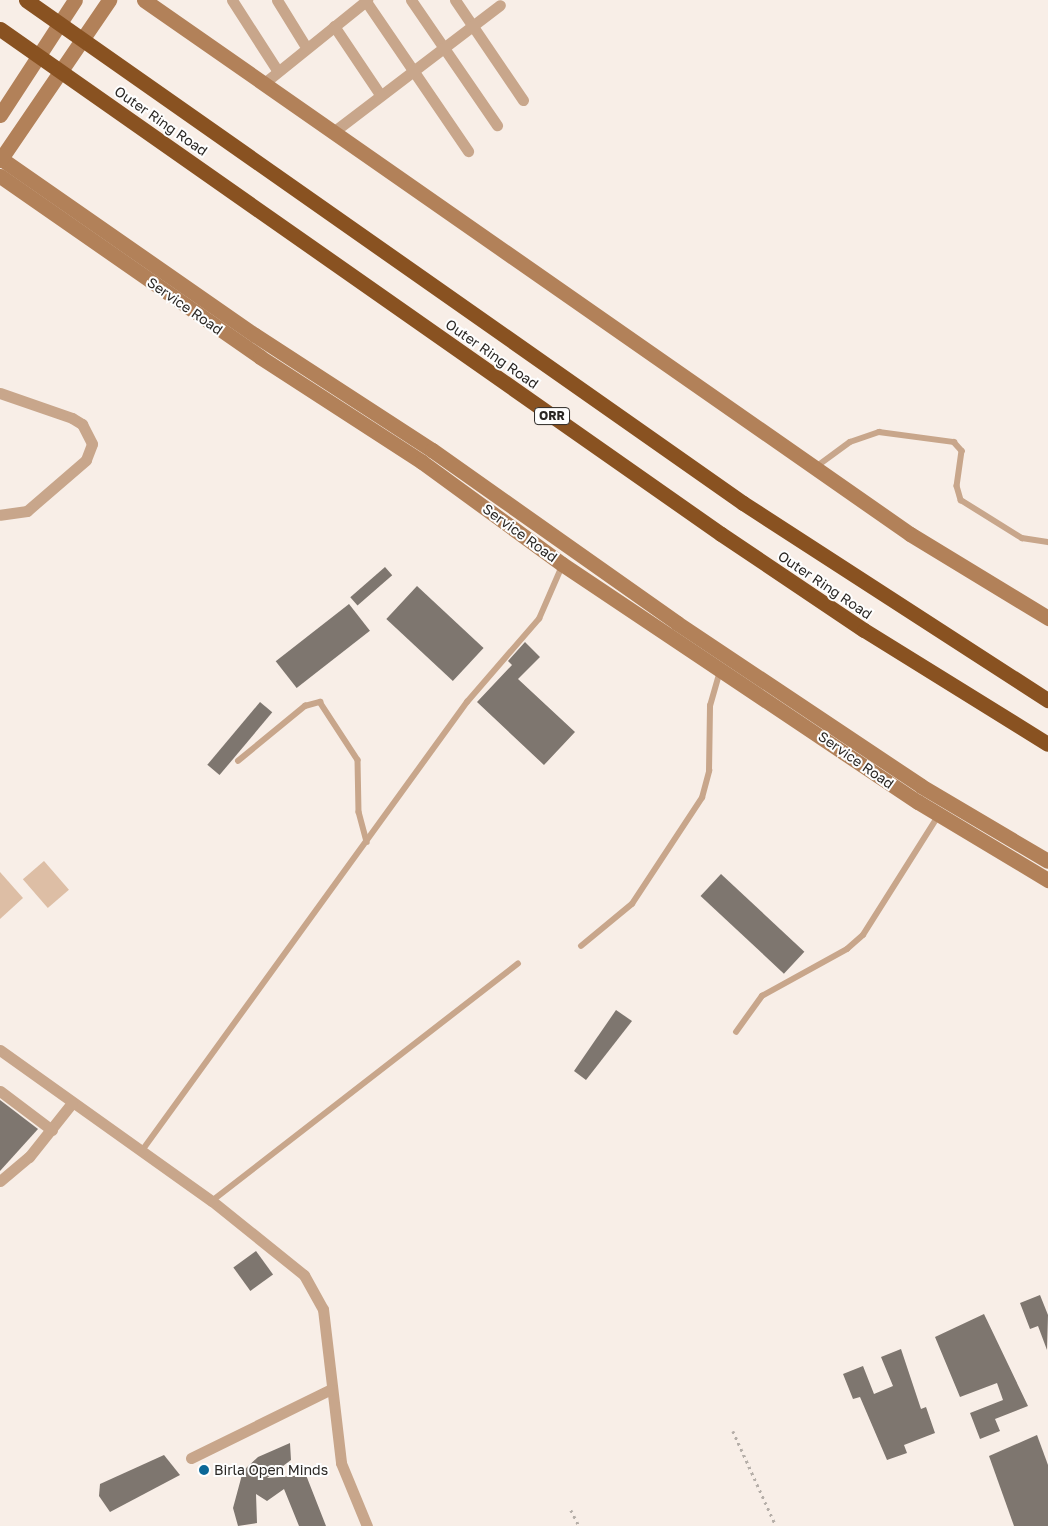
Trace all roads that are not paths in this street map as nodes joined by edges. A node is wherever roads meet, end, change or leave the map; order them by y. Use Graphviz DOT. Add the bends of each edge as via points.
graph roads {
  1 [pos="26,0"];
  2 [pos="75,0"];
  3 [pos="109,0"];
  4 [pos="144,0"];
  5 [pos="232,0"];
  6 [pos="277,0"];
  7 [pos="366,0"];
  8 [pos="411,0"];
  9 [pos="455,0"];
  10 [pos="500,5"];
  11 [pos="472,25"];
  12 [pos="334,26"];
  13 [pos="0,29"];
  14 [pos="306,47"];
  15 [pos="442,48"];
  16 [pos="276,70"];
  17 [pos="410,70"];
  18 [pos="263,84"];
  19 [pos="379,93"];
  20 [pos="523,100"];
  21 [pos="0,114"];
  22 [pos="497,125"];
  23 [pos="332,133"];
  24 [pos="468,151"];
  25 [pos="0,159"];
  26 [pos="0,176"];
  27 [pos="0,394"];
  28 [pos="814,469"];
  29 [pos="0,515"];
  30 [pos="1048,542"];
  31 [pos="562,564"];
  32 [pos="1048,618"];
  33 [pos="720,669"];
  34 [pos="1048,700"];
  35 [pos="1048,744"];
  36 [pos="238,761"];
  37 [pos="939,815"];
  38 [pos="367,842"];
  39 [pos="1048,860"];
  40 [pos="1048,880"];
  41 [pos="581,946"];
  42 [pos="518,964"];
  43 [pos="736,1032"];
  44 [pos="0,1050"];
  45 [pos="0,1091"];
  46 [pos="72,1103"];
  47 [pos="52,1130"];
  48 [pos="141,1153"];
  49 [pos="0,1181"];
  50 [pos="212,1201"];
  51 [pos="331,1389"];
  52 [pos="191,1458"];
  53 [pos="367,1526"];
  1 -- 34 [label="highway, Outer Ring Road / ORR" via="742,503"];
  2 -- 21 [label="main road"];
  3 -- 25 [label="main road"];
  4 -- 18 [label="main road"];
  5 -- 16 [label="street"];
  6 -- 14 [label="street"];
  7 -- 12 [label="street"];
  7 -- 17 [label="street"];
  8 -- 15 [label="street"];
  9 -- 11 [label="street"];
  10 -- 11 [label="street"];
  11 -- 15 [label="street"];
  11 -- 20 [label="street"];
  12 -- 14 [label="street"];
  12 -- 19 [label="street"];
  13 -- 35 [label="highway, Outer Ring Road / ORR" via="728,540"];
  14 -- 16 [label="street"];
  15 -- 17 [label="street"];
  15 -- 22 [label="street"];
  16 -- 18 [label="street"];
  17 -- 19 [label="street"];
  17 -- 24 [label="street"];
  18 -- 23 [label="main road"];
  19 -- 23 [label="street"];
  23 -- 28 [label="main road"];
  25 -- 39 [label="main road" via="933,794"];
  26 -- 31 [label="main road, Service Road" via="252,352 422,462"];
  27 -- 29 [label="street" via="72,418 82,424 92,444 86,460 26,511"];
  28 -- 30 [label="lane" via="850,442 879,432 954,442 962,451 957,486 961,500 1022,538"];
  28 -- 32 [label="main road" via="910,534"];
  31 -- 33 [label="main road, Service Road"];
  31 -- 38 [label="lane" via="539,619 467,702"];
  33 -- 37 [label="main road, Service Road"];
  33 -- 41 [label="lane" via="710,706 709,771 702,798 632,904"];
  36 -- 38 [label="lane" via="305,706 320,702 358,760 359,812"];
  37 -- 40 [label="main road, Service Road"];
  37 -- 43 [label="lane" via="863,935 762,996"];
  38 -- 48 [label="lane"];
  42 -- 50 [label="lane"];
  44 -- 46 [label="street"];
  45 -- 47 [label="street"];
  46 -- 47 [label="street"];
  46 -- 48 [label="street"];
  47 -- 49 [label="street" via="14,1172"];
  48 -- 50 [label="street"];
  50 -- 51 [label="street" via="291,1263 315,1289 323,1309"];
  51 -- 52 [label="street"];
  51 -- 53 [label="street" via="341,1463"];
}
